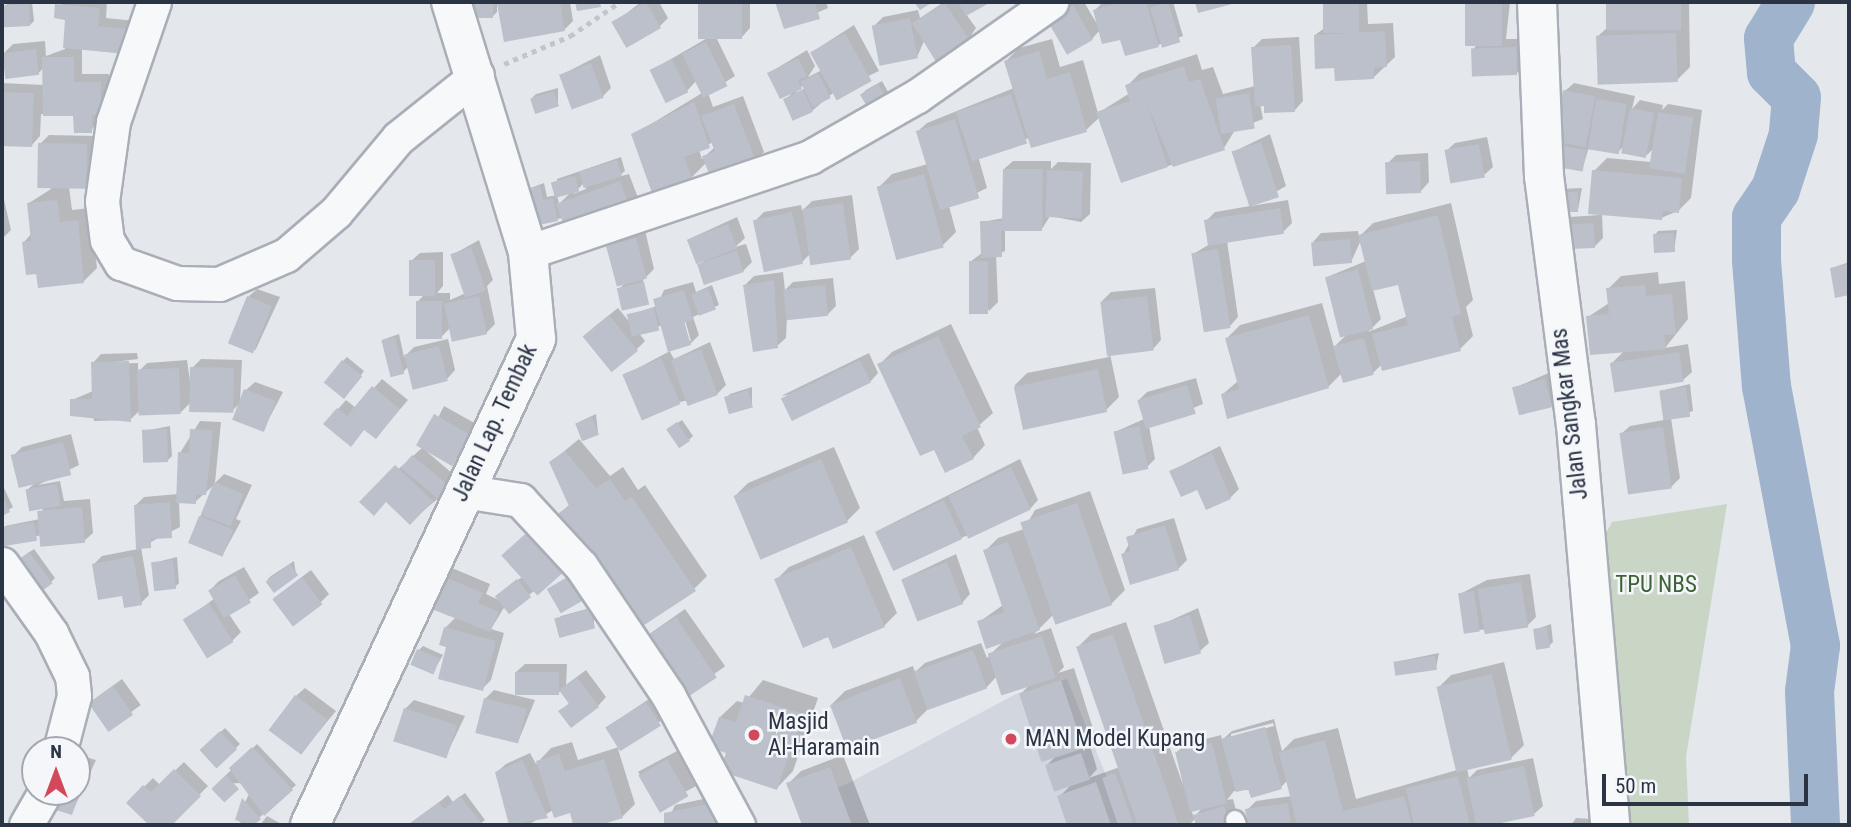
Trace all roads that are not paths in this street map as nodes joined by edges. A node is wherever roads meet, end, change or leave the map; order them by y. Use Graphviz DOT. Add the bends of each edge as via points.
graph roads {
  1 [pos="154,2"];
  2 [pos="451,2"];
  3 [pos="1051,2"];
  4 [pos="1537,2"];
  5 [pos="1018,12"];
  6 [pos="477,75"];
  7 [pos="528,252"];
  8 [pos="463,491"];
  9 [pos="2,564"];
  10 [pos="64,736"];
  11 [pos="37,806"];
  12 [pos="26,825"];
  13 [pos="310,825"];
  14 [pos="738,825"];
  15 [pos="1611,825"];
  1 -- 6 [label="street" via="113,122 102,201 107,240 121,262 177,283 219,284 286,255 336,212 398,138"];
  2 -- 6 [label="street, Jalan Lap. Tembak"];
  3 -- 5 [label="street"];
  4 -- 15 [label="street, Jalan Sangkar Mas" via="1544,176 1576,425"];
  5 -- 7 [label="street" via="917,96 810,157"];
  6 -- 7 [label="street, Jalan Lap. Tembak"];
  7 -- 8 [label="street, Jalan Lap. Tembak" via="536,338"];
  8 -- 13 [label="street, Jalan Lap. Tembak"];
  8 -- 14 [label="street" via="520,500 581,566 668,695"];
  9 -- 10 [label="street" via="51,633 72,676 75,696"];
  11 -- 12 [label="street"];
}
